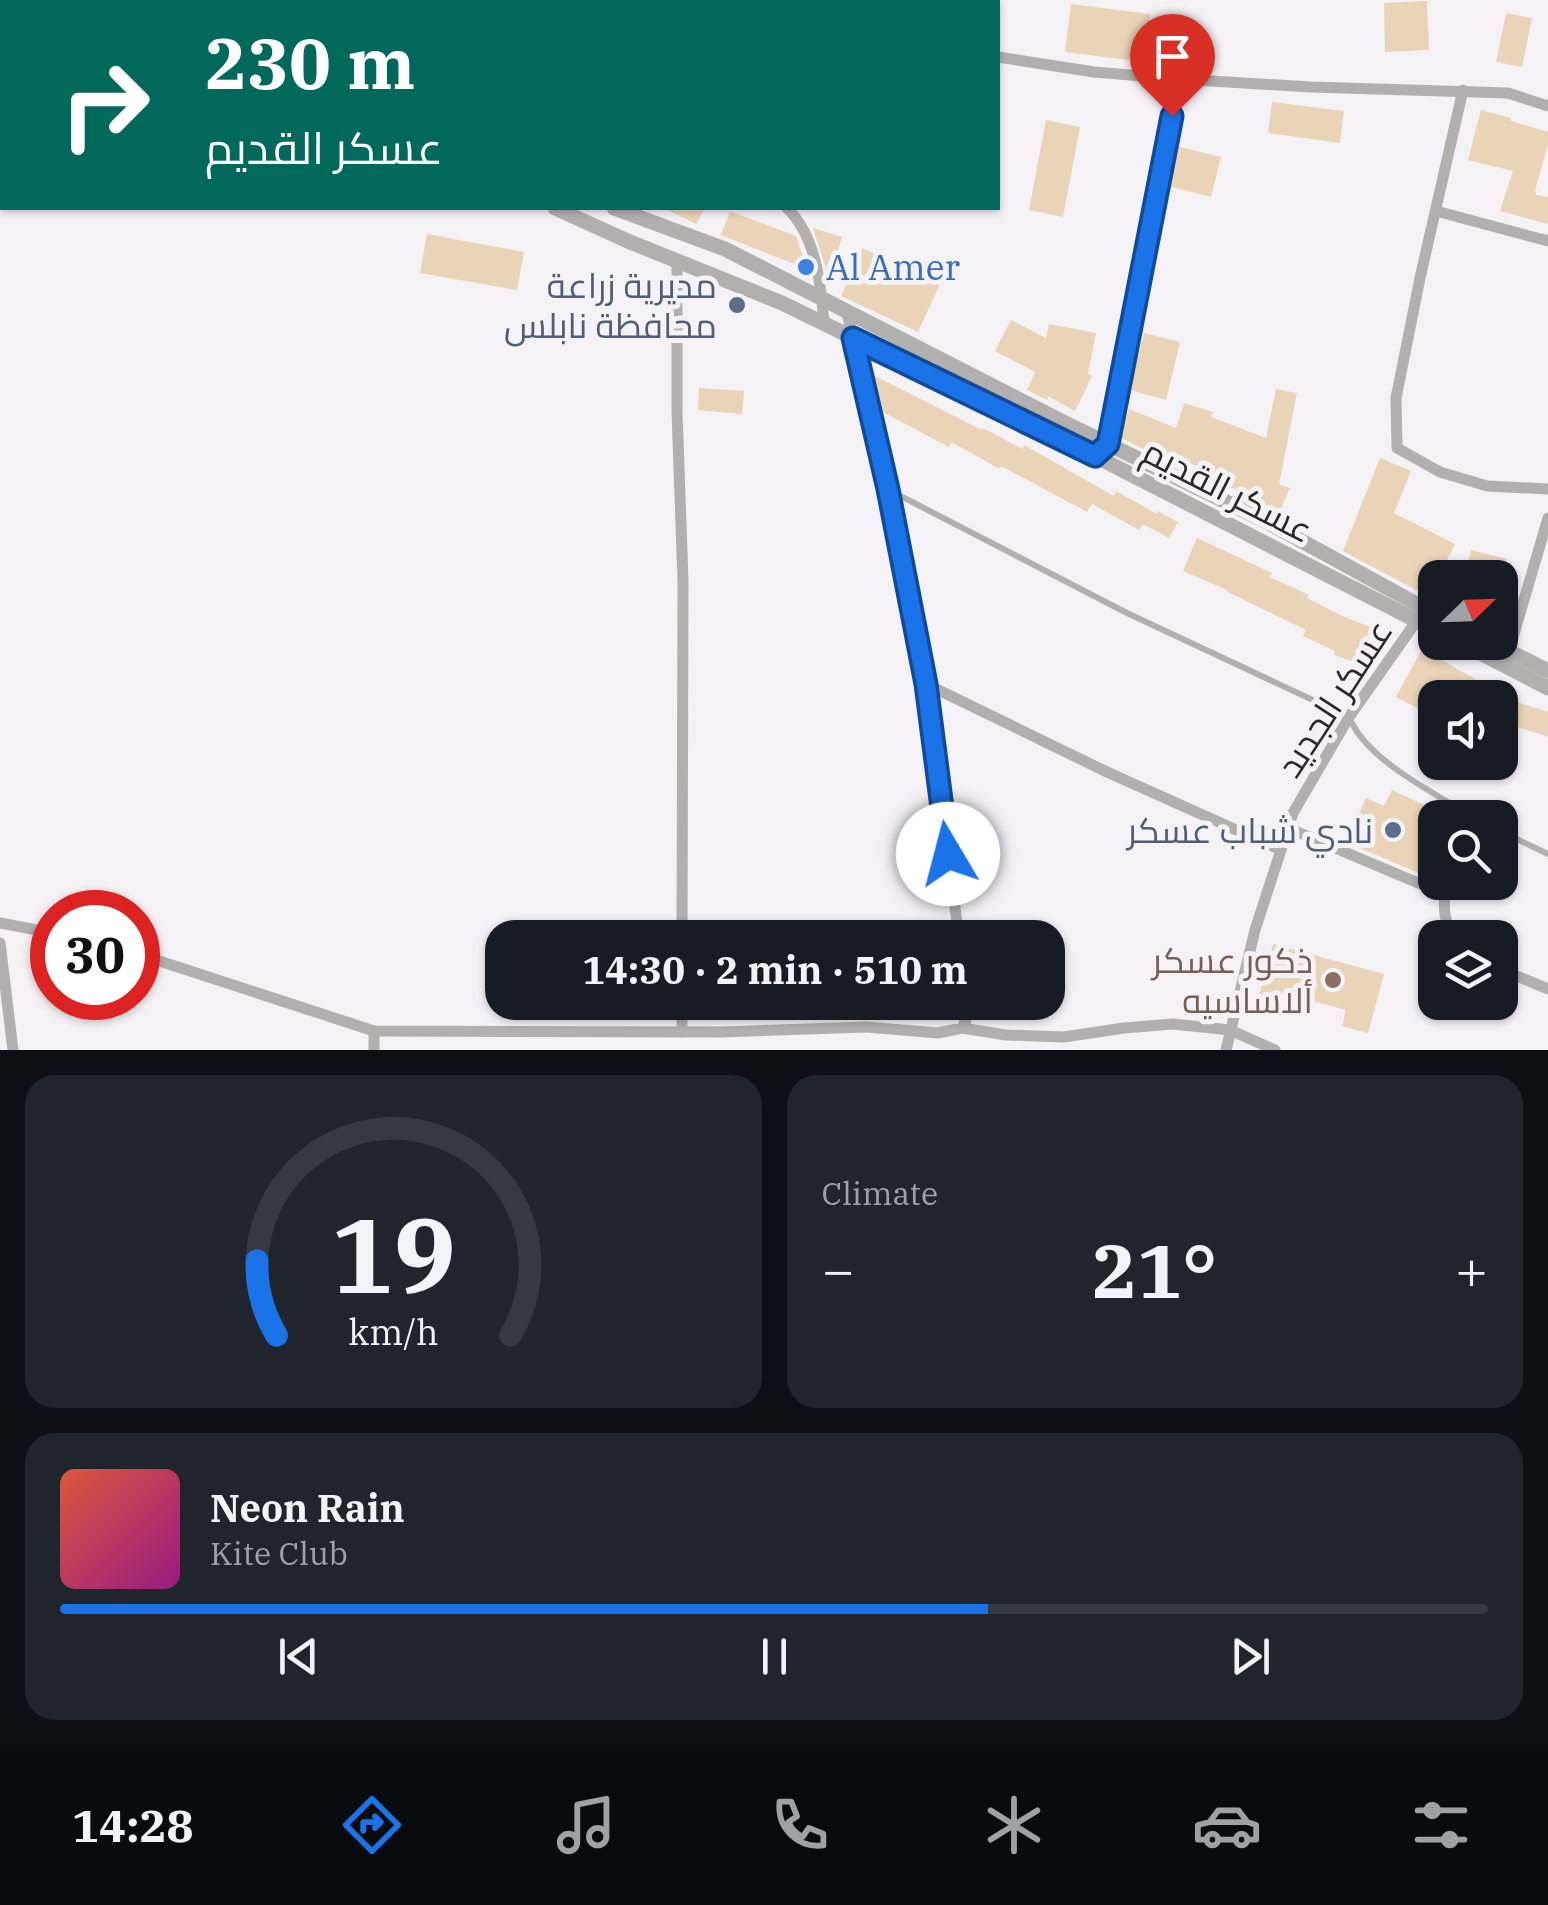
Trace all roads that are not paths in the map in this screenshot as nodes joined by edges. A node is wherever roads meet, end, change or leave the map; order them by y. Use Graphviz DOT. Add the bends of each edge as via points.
graph roads {
  1 [pos="1000,57"];
  2 [pos="1179,79"];
  3 [pos="1463,90"];
  4 [pos="1548,106"];
  5 [pos="561,210"];
  6 [pos="619,210"];
  7 [pos="789,210"];
  8 [pos="1436,212"];
  9 [pos="1548,241"];
  10 [pos="676,260"];
  11 [pos="822,300"];
  12 [pos="847,312"];
  13 [pos="824,324"];
  14 [pos="853,338"];
  15 [pos="1108,444"];
  16 [pos="1095,456"];
  17 [pos="888,489"];
  18 [pos="1548,489"];
  19 [pos="1548,518"];
  20 [pos="1418,610"];
  21 [pos="1418,611"];
  22 [pos="1518,618"];
  23 [pos="1418,623"];
  24 [pos="1518,657"];
  25 [pos="1494,660"];
  26 [pos="1548,671"];
  27 [pos="926,684"];
  28 [pos="1548,688"];
  29 [pos="1349,717"];
  30 [pos="1444,800"];
  31 [pos="1288,828"];
  32 [pos="1518,840"];
  33 [pos="1281,850"];
  34 [pos="1548,854"];
  35 [pos="1418,877"];
  36 [pos="682,920"];
  37 [pos="958,920"];
  38 [pos="0,923"];
  39 [pos="30,929"];
  40 [pos="0,943"];
  41 [pos="160,961"];
  42 [pos="1518,976"];
  43 [pos="1548,989"];
  44 [pos="682,1020"];
  45 [pos="966,1020"];
  46 [pos="962,1028"];
  47 [pos="374,1030"];
  48 [pos="1230,1030"];
  49 [pos="682,1032"];
  50 [pos="13,1050"];
  51 [pos="374,1050"];
  52 [pos="1226,1050"];
  53 [pos="1275,1050"];
  1 -- 2 [label="street"];
  2 -- 3 [label="street"];
  2 -- 15 [label="street"];
  3 -- 4 [label="street" via="1508,93"];
  3 -- 8 [label="street"];
  5 -- 10 [label="street, عسكر القديم"];
  6 -- 11 [label="street, عسكر القديم" via="725,249"];
  7 -- 11 [label="street" via="806,233"];
  8 -- 9 [label="street"];
  8 -- 18 [label="street" via="1396,398 1397,448 1440,472 1487,486"];
  10 -- 13 [label="street, عسكر القديم"];
  10 -- 36 [label="street"];
  11 -- 12 [label="street, عسكر القديم"];
  11 -- 13 [label="street"];
  12 -- 14 [label="street"];
  12 -- 15 [label="street, عسكر القديم"];
  13 -- 14 [label="street, عسكر القديم"];
  14 -- 16 [label="street, عسكر القديم"];
  14 -- 17 [label="street"];
  15 -- 16 [label="street"];
  15 -- 20 [label="street, عسكر القديم" via="1267,522"];
  16 -- 21 [label="street, عسكر القديم"];
  17 -- 27 [label="street"];
  17 -- 29 [label="lane" via="1128,614"];
  19 -- 22 [label="street"];
  23 -- 29 [label="street, عسكر الجديد"];
  24 -- 26 [label="street"];
  25 -- 28 [label="street"];
  27 -- 33 [label="street"];
  27 -- 37 [label="street"];
  29 -- 30 [label="lane" via="1355,732 1399,773"];
  29 -- 31 [label="street, عسكر الجديد"];
  31 -- 33 [label="street, عسكر الجديد"];
  31 -- 35 [label="street"];
  32 -- 34 [label="lane"];
  33 -- 48 [label="street, عسكر الجديد"];
  38 -- 39 [label="street"];
  40 -- 50 [label="street"];
  41 -- 47 [label="street"];
  42 -- 43 [label="street"];
  44 -- 49 [label="street"];
  45 -- 46 [label="street"];
  46 -- 48 [label="street" via="1064,1036 1173,1024"];
  46 -- 49 [label="street"];
  47 -- 49 [label="street"];
  47 -- 51 [label="street"];
  48 -- 52 [label="street, عسكر الجديد"];
  48 -- 53 [label="street"];
}
